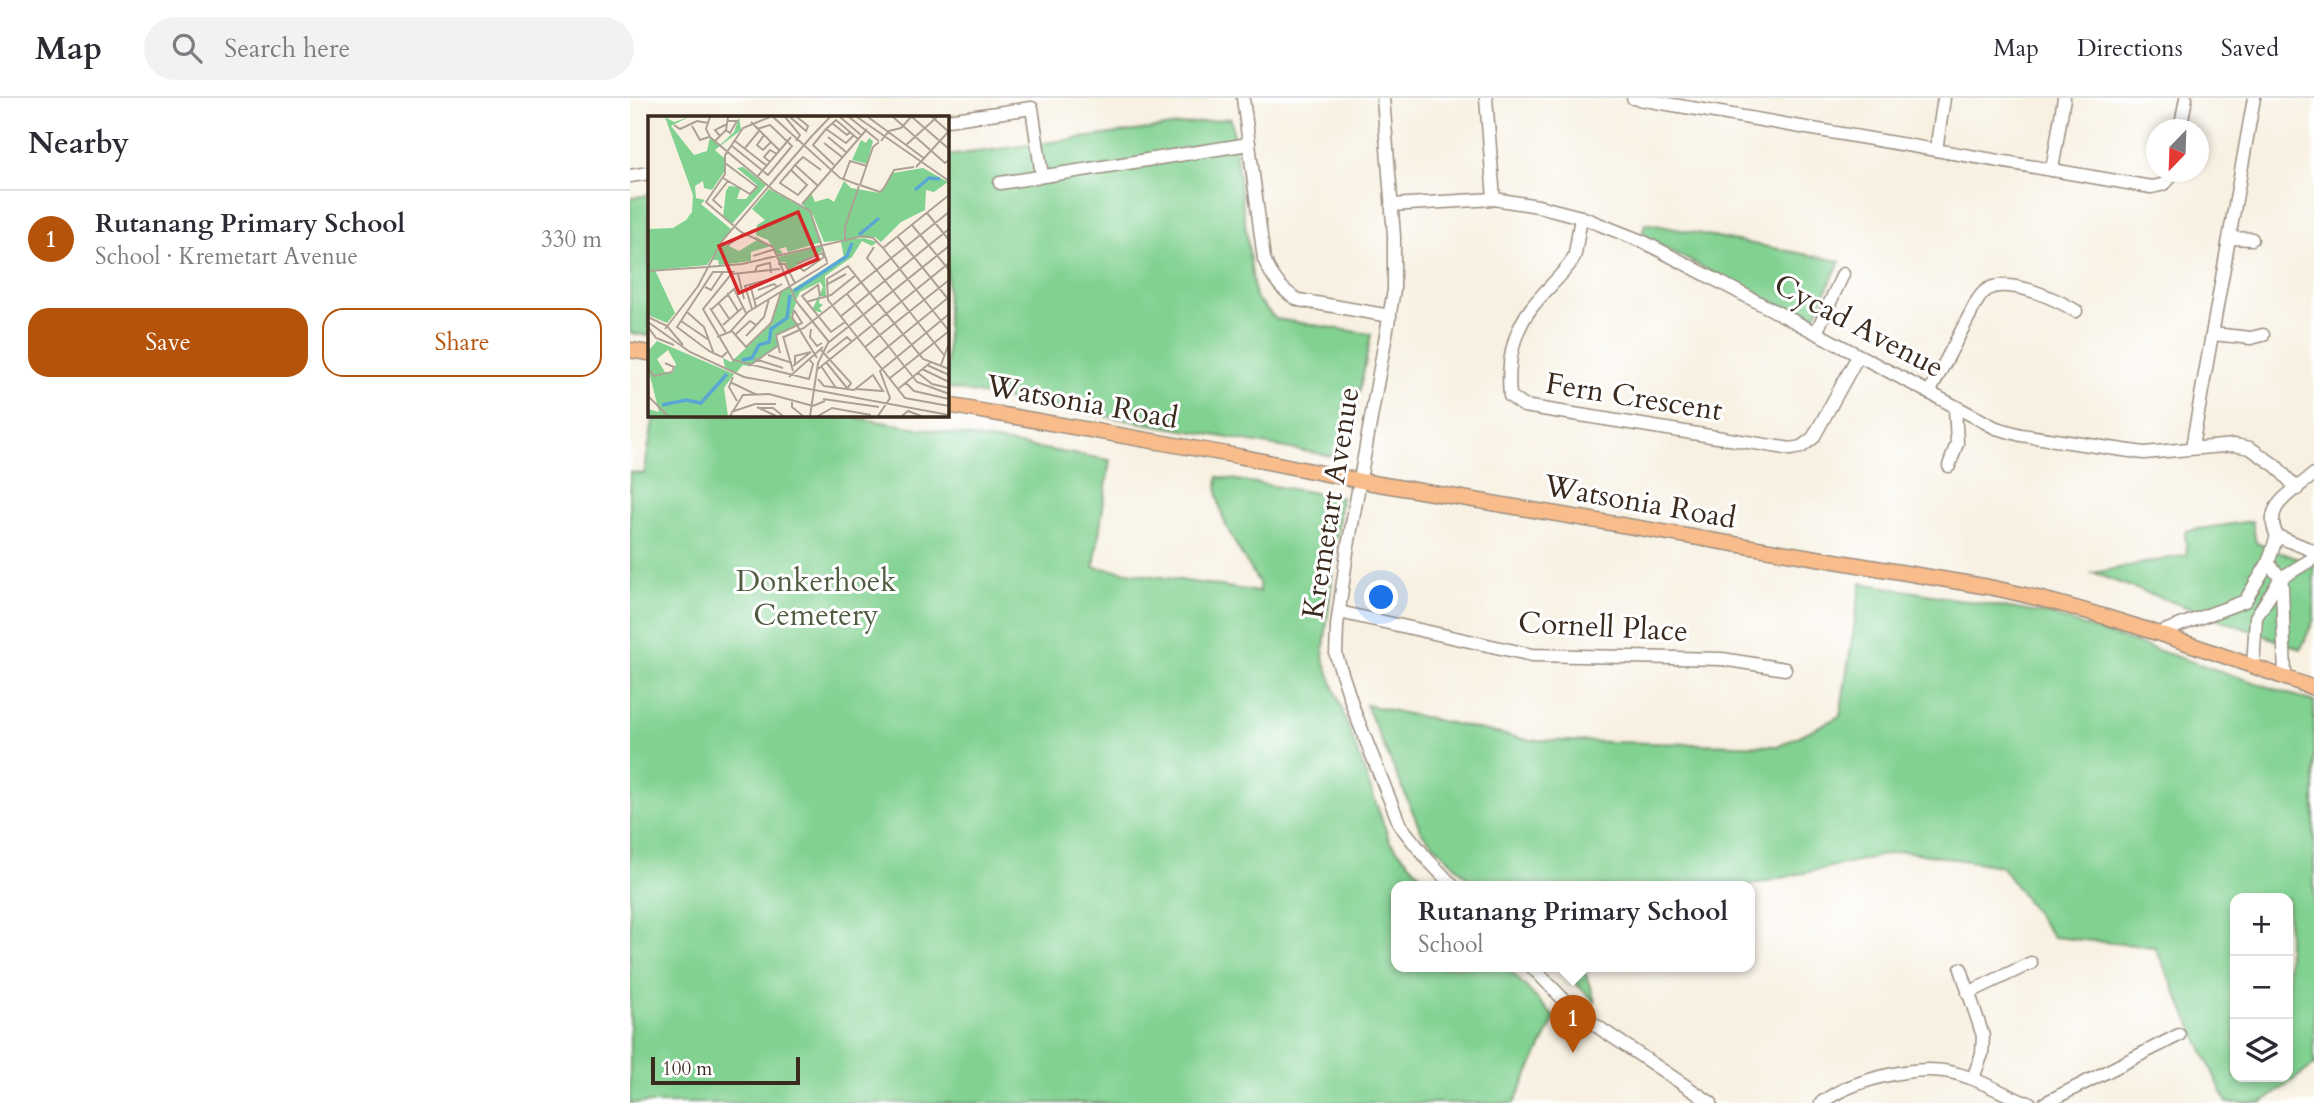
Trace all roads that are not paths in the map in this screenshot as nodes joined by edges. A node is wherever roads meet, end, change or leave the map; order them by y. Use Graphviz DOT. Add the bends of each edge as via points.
graph roads {
  1 [pos="1243,98"];
  2 [pos="1383,98"];
  3 [pos="1486,98"];
  4 [pos="1633,98"];
  5 [pos="1944,98"];
  6 [pos="2064,98"];
  7 [pos="2186,98"];
  8 [pos="2254,98"];
  9 [pos="1019,104"];
  10 [pos="2182,119"];
  11 [pos="948,120"];
  12 [pos="1249,144"];
  13 [pos="1936,150"];
  14 [pos="2052,170"];
  15 [pos="648,173"];
  16 [pos="630,176"];
  17 [pos="1042,176"];
  18 [pos="2169,182"];
  19 [pos="1000,183"];
  20 [pos="1494,199"];
  21 [pos="1391,205"];
  22 [pos="1581,217"];
  23 [pos="2230,238"];
  24 [pos="2252,239"];
  25 [pos="1843,274"];
  26 [pos="2076,311"];
  27 [pos="1390,316"];
  28 [pos="1816,333"];
  29 [pos="2213,334"];
  30 [pos="2263,335"];
  31 [pos="630,350"];
  32 [pos="648,353"];
  33 [pos="1858,356"];
  34 [pos="1929,393"];
  35 [pos="948,405"];
  36 [pos="1955,407"];
  37 [pos="2192,447"];
  38 [pos="1949,466"];
  39 [pos="2314,474"];
  40 [pos="1361,481"];
  41 [pos="2297,489"];
  42 [pos="2277,536"];
  43 [pos="2314,551"];
  44 [pos="2314,558"];
  45 [pos="2269,563"];
  46 [pos="2281,578"];
  47 [pos="2245,601"];
  48 [pos="1339,612"];
  49 [pos="2256,617"];
  50 [pos="2159,633"];
  51 [pos="2253,667"];
  52 [pos="1785,669"];
  53 [pos="2285,678"];
  54 [pos="2314,688"];
  55 [pos="1449,881"];
  56 [pos="2031,963"];
  57 [pos="1961,969"];
  58 [pos="1537,972"];
  59 [pos="1968,993"];
  60 [pos="2179,1035"];
  61 [pos="1973,1078"];
  62 [pos="1711,1103"];
  63 [pos="1821,1103"];
  64 [pos="2030,1103"];
  65 [pos="2045,1103"];
  1 -- 12 [label="street"];
  2 -- 21 [label="street, Kremetart Avenue"];
  3 -- 20 [label="street"];
  4 -- 13 [label="street"];
  5 -- 13 [label="street"];
  6 -- 14 [label="street"];
  7 -- 10 [label="street"];
  8 -- 23 [label="street"];
  9 -- 11 [label="street"];
  9 -- 17 [label="street" via="1032,108"];
  12 -- 17 [label="street"];
  12 -- 27 [label="street" via="1264,259 1283,289 1299,300"];
  13 -- 14 [label="street"];
  14 -- 18 [label="street" via="2151,187"];
  15 -- 16 [label="street"];
  17 -- 19 [label="street"];
  20 -- 21 [label="street, Cycad Avenue"];
  20 -- 22 [label="street, Cycad Avenue"];
  21 -- 27 [label="street, Kremetart Avenue" via="1394,272"];
  22 -- 28 [label="street, Cycad Avenue" via="1644,242"];
  22 -- 33 [label="street, Fern Crescent" via="1572,261 1532,307 1514,341 1510,396 1524,406 1791,449 1813,438"];
  23 -- 24 [label="street"];
  23 -- 29 [label="street"];
  25 -- 28 [label="street"];
  26 -- 34 [label="street" via="2043,293 1995,286 1984,291"];
  27 -- 40 [label="street, Kremetart Avenue"];
  28 -- 33 [label="street, Cycad Avenue"];
  29 -- 30 [label="street"];
  29 -- 37 [label="street"];
  31 -- 32 [label="main road"];
  33 -- 34 [label="street, Cycad Avenue"];
  34 -- 36 [label="street, Cycad Avenue"];
  35 -- 40 [label="main road, Watsonia Road"];
  36 -- 37 [label="street, Cycad Avenue" via="2021,435 2144,453"];
  36 -- 38 [label="street" via="1957,443"];
  37 -- 41 [label="street, Cycad Avenue" via="2250,448 2276,466"];
  39 -- 41 [label="street"];
  40 -- 48 [label="street, Kremetart Avenue"];
  40 -- 50 [label="main road, Watsonia Road" via="1989,587"];
  41 -- 42 [label="street" via="2273,512"];
  42 -- 43 [label="street"];
  42 -- 45 [label="street"];
  44 -- 46 [label="street"];
  45 -- 46 [label="street"];
  45 -- 47 [label="street"];
  46 -- 49 [label="street"];
  46 -- 53 [label="street"];
  47 -- 49 [label="street"];
  47 -- 50 [label="street"];
  48 -- 52 [label="street, Cornell Place" via="1532,655 1722,659"];
  48 -- 55 [label="street, Kremetart Avenue" via="1339,668 1393,811 1412,841"];
  49 -- 51 [label="street"];
  50 -- 51 [label="main road, Watsonia Road"];
  51 -- 53 [label="main road, Watsonia Road"];
  53 -- 54 [label="main road, Watsonia Road"];
  56 -- 59 [label="street"];
  57 -- 59 [label="street"];
  58 -- 62 [label="street" via="1592,1023"];
  59 -- 61 [label="street" via="1984,1047"];
  60 -- 65 [label="street"];
  61 -- 63 [label="street" via="1944,1069 1904,1071 1843,1088"];
  61 -- 64 [label="street"];
}
